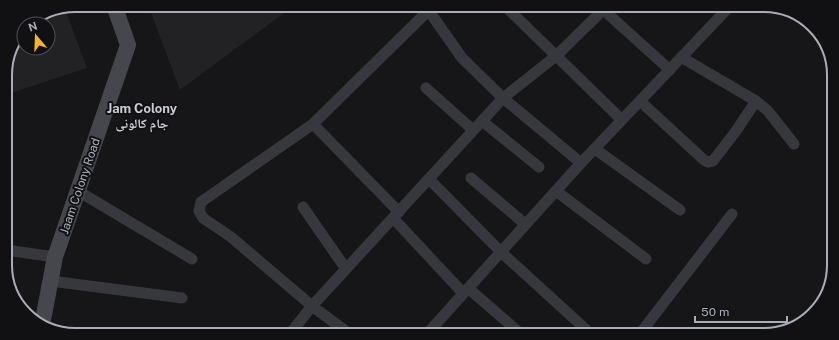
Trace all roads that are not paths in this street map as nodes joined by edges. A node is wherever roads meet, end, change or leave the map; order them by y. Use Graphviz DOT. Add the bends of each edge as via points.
graph roads {
  1 [pos="116,12"];
  2 [pos="427,12"];
  3 [pos="433,12"];
  4 [pos="511,12"];
  5 [pos="598,12"];
  6 [pos="608,12"];
  7 [pos="725,12"];
  8 [pos="556,56"];
  9 [pos="682,58"];
  10 [pos="670,70"];
  11 [pos="426,88"];
  12 [pos="503,98"];
  13 [pos="640,101"];
  14 [pos="756,101"];
  15 [pos="622,120"];
  16 [pos="482,121"];
  17 [pos="313,124"];
  18 [pos="473,130"];
  19 [pos="794,144"];
  20 [pos="595,149"];
  21 [pos="581,163"];
  22 [pos="539,167"];
  23 [pos="471,178"];
  24 [pos="429,179"];
  25 [pos="78,190"];
  26 [pos="556,191"];
  27 [pos="303,207"];
  28 [pos="680,210"];
  29 [pos="732,214"];
  30 [pos="396,215"];
  31 [pos="525,224"];
  32 [pos="12,251"];
  33 [pos="501,252"];
  34 [pos="55,257"];
  35 [pos="192,259"];
  36 [pos="646,259"];
  37 [pos="346,269"];
  38 [pos="50,281"];
  39 [pos="466,291"];
  40 [pos="182,298"];
  41 [pos="312,306"];
  42 [pos="43,319"];
  43 [pos="295,328"];
  44 [pos="342,328"];
  45 [pos="432,328"];
  46 [pos="513,328"];
  47 [pos="584,328"];
  48 [pos="644,328"];
  1 -- 25 [label="street, Jaam Colony Road" via="128,45"];
  2 -- 17 [label="street"];
  3 -- 12 [label="street" via="462,58"];
  4 -- 8 [label="street"];
  5 -- 8 [label="street"];
  6 -- 10 [label="street"];
  7 -- 9 [label="street"];
  8 -- 12 [label="street"];
  8 -- 15 [label="street"];
  9 -- 10 [label="street"];
  9 -- 14 [label="street"];
  10 -- 13 [label="street"];
  11 -- 18 [label="street"];
  12 -- 16 [label="street"];
  12 -- 21 [label="street"];
  13 -- 14 [label="street" via="708,162 713,161"];
  13 -- 15 [label="street"];
  14 -- 19 [label="street" via="768,111"];
  15 -- 20 [label="street"];
  16 -- 18 [label="street"];
  16 -- 22 [label="street"];
  17 -- 30 [label="street"];
  17 -- 41 [label="street" via="201,202 199,211 203,218 231,237"];
  18 -- 24 [label="street"];
  20 -- 21 [label="street"];
  20 -- 28 [label="street"];
  21 -- 26 [label="street"];
  23 -- 31 [label="street"];
  24 -- 30 [label="street"];
  24 -- 33 [label="street"];
  25 -- 34 [label="street, Jaam Colony Road"];
  25 -- 35 [label="street"];
  26 -- 31 [label="street"];
  26 -- 36 [label="street"];
  27 -- 37 [label="street"];
  29 -- 48 [label="street"];
  30 -- 37 [label="street"];
  30 -- 39 [label="street"];
  31 -- 33 [label="street"];
  32 -- 34 [label="street"];
  33 -- 39 [label="street"];
  33 -- 47 [label="street"];
  34 -- 38 [label="street, Jaam Colony Road"];
  37 -- 41 [label="street"];
  38 -- 40 [label="street"];
  38 -- 42 [label="street, Jaam Colony Road"];
  39 -- 45 [label="street"];
  39 -- 46 [label="street"];
  41 -- 43 [label="street"];
  41 -- 44 [label="street"];
}
